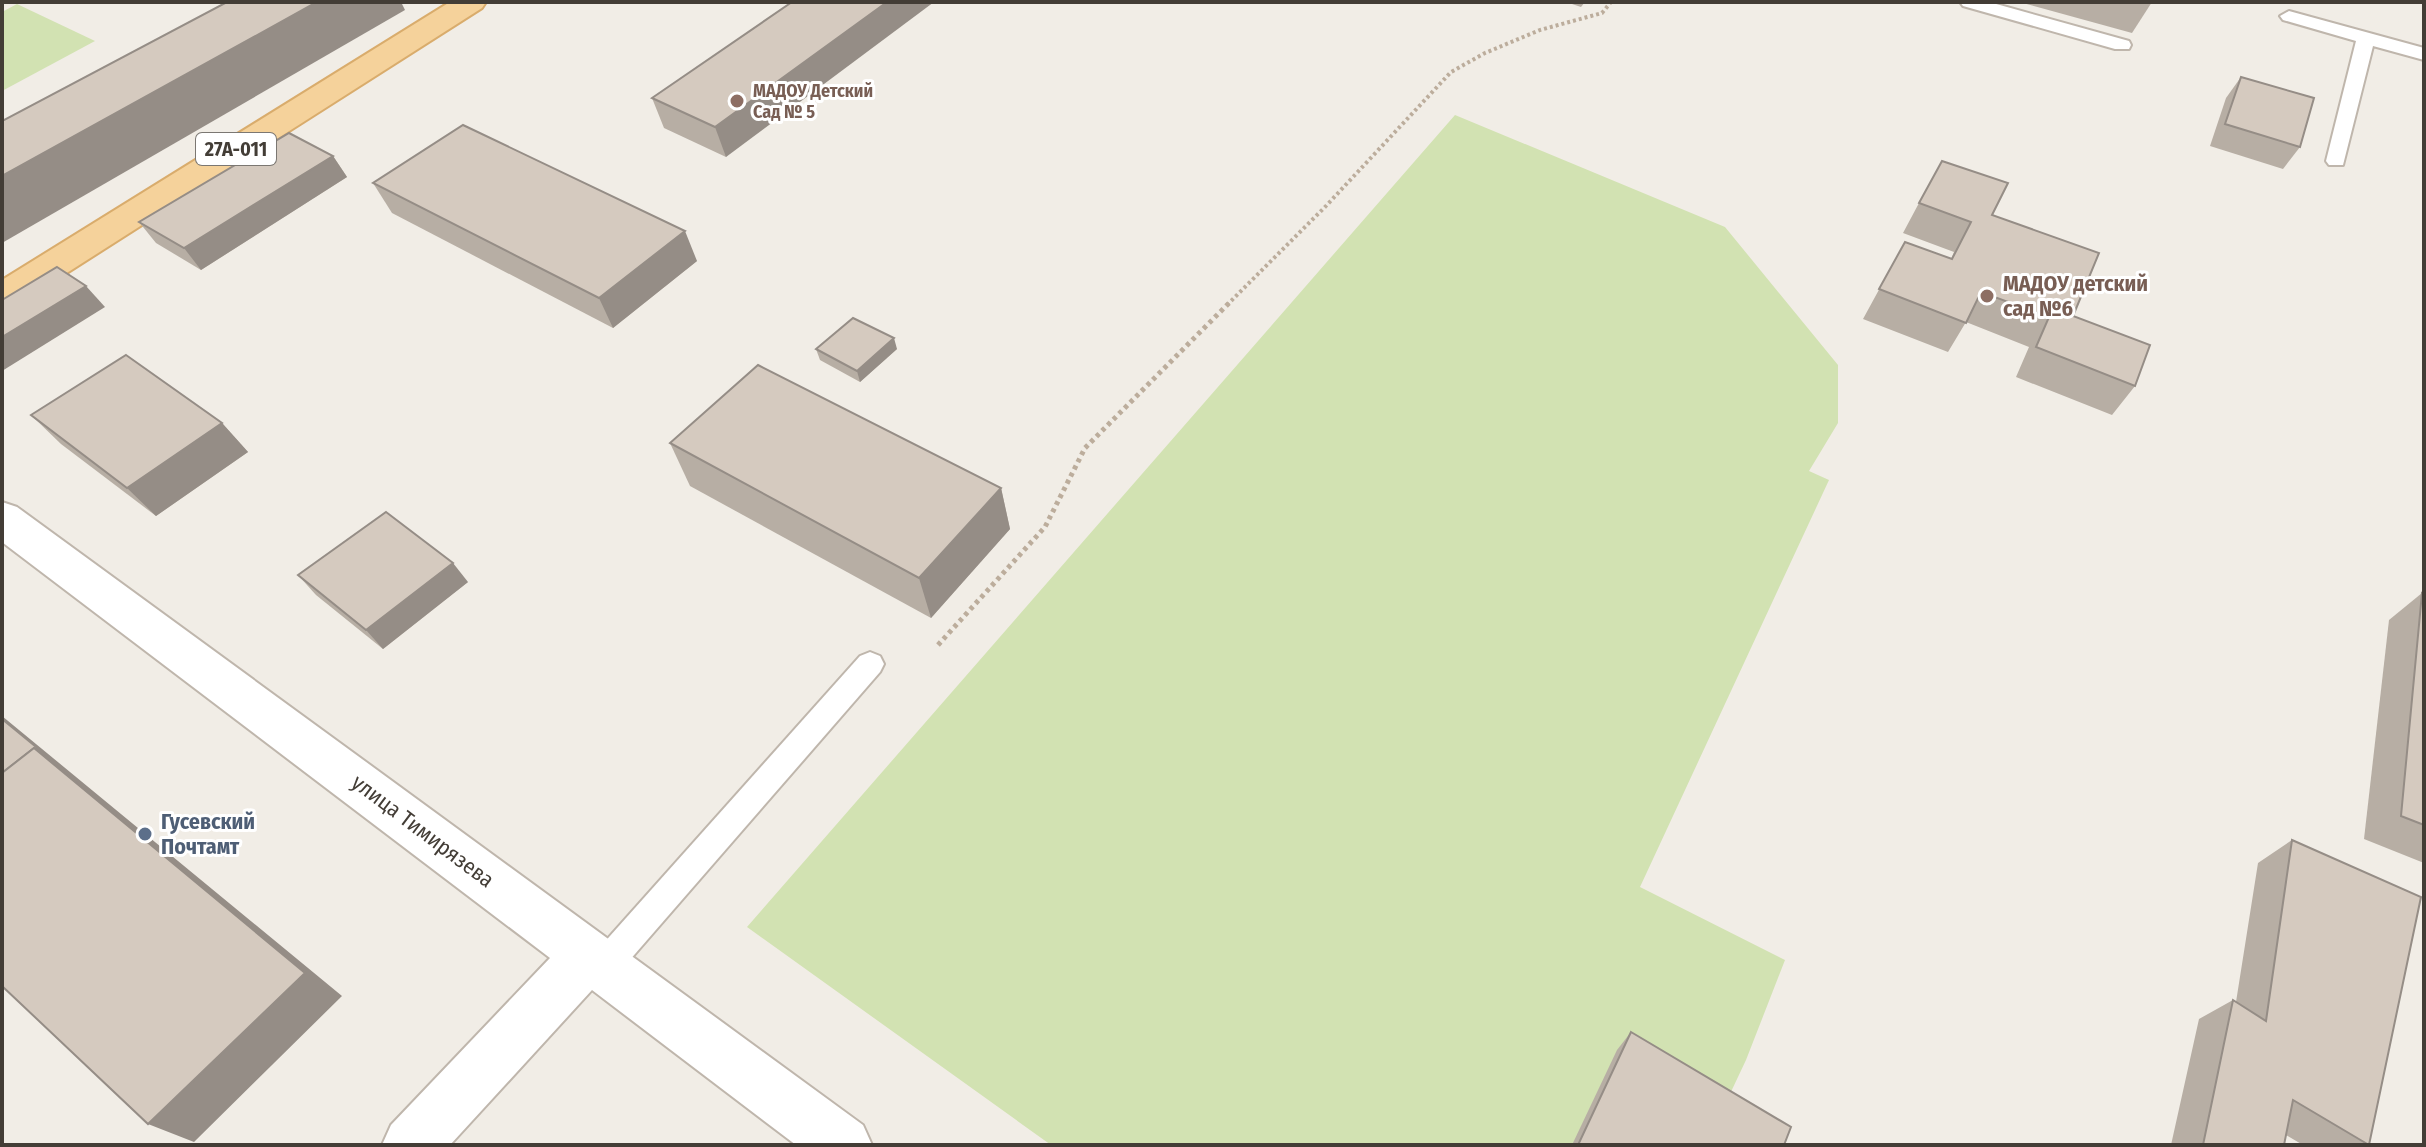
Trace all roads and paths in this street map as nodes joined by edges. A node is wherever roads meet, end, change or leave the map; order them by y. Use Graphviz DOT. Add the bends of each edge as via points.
graph roads {
  1 [pos="1611,2"];
  2 [pos="1969,2"];
  3 [pos="462,3"];
  4 [pos="2289,16"];
  5 [pos="2366,38"];
  6 [pos="2122,45"];
  7 [pos="2424,54"];
  8 [pos="2336,161"];
  9 [pos="2,297"];
  10 [pos="2,519"];
  11 [pos="938,645"];
  12 [pos="870,664"];
  13 [pos="597,961"];
  14 [pos="411,1145"];
  15 [pos="843,1145"];
  1 -- 11 [label="path" via="1602,13 1540,30 1451,72 1085,448 1045,527"];
  2 -- 6 [label="lane"];
  3 -- 9 [label="main road, 27А-011"];
  4 -- 5 [label="lane"];
  5 -- 7 [label="lane"];
  5 -- 8 [label="lane"];
  10 -- 13 [label="street, улица Тимирязева"];
  12 -- 13 [label="lane"];
  13 -- 14 [label="street"];
  13 -- 15 [label="street, улица Тимирязева"];
}
